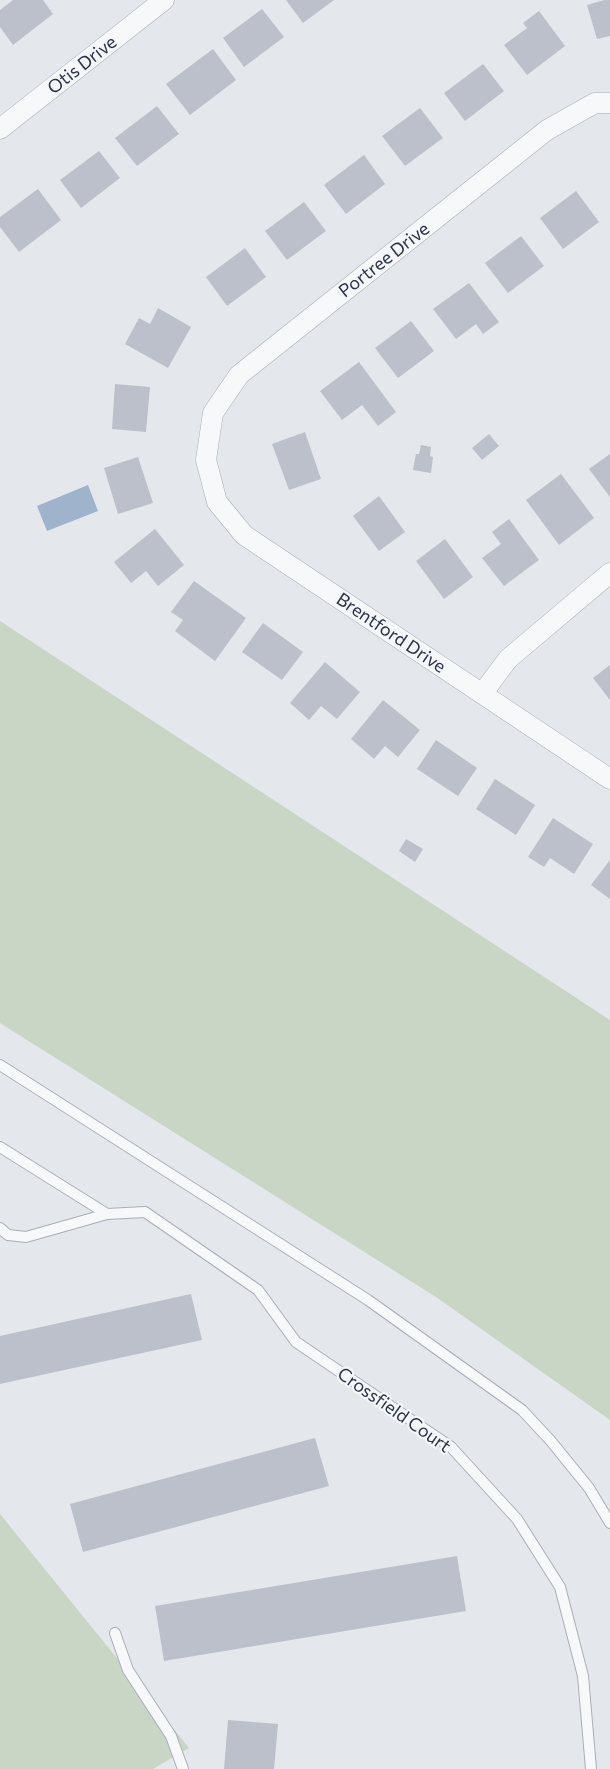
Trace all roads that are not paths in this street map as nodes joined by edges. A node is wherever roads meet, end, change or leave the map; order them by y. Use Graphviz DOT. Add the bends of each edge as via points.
graph roads {
  1 [pos="164,0"];
  2 [pos="610,103"];
  3 [pos="0,129"];
  4 [pos="206,460"];
  5 [pos="610,573"];
  6 [pos="482,694"];
  7 [pos="610,779"];
  8 [pos="0,1065"];
  9 [pos="0,1147"];
  10 [pos="107,1214"];
  11 [pos="0,1228"];
  12 [pos="610,1523"];
  13 [pos="115,1633"];
  14 [pos="183,1769"];
  15 [pos="591,1769"];
  1 -- 3 [label="street, Otis Drive"];
  2 -- 4 [label="street, Portree Drive" via="595,103 547,130 239,375 213,413"];
  4 -- 6 [label="street, Brentford Drive" via="217,502 244,535"];
  5 -- 6 [label="street" via="508,659"];
  6 -- 7 [label="street, Brentford Drive"];
  8 -- 12 [label="lane" via="368,1300 522,1410 589,1488"];
  9 -- 10 [label="lane"];
  10 -- 11 [label="lane, Crossfield Court" via="26,1237 8,1236"];
  10 -- 15 [label="lane, Crossfield Court" via="145,1212 258,1290 296,1342 451,1448 517,1519 560,1587 583,1676"];
  13 -- 14 [label="lane" via="128,1670 171,1736"];
}
